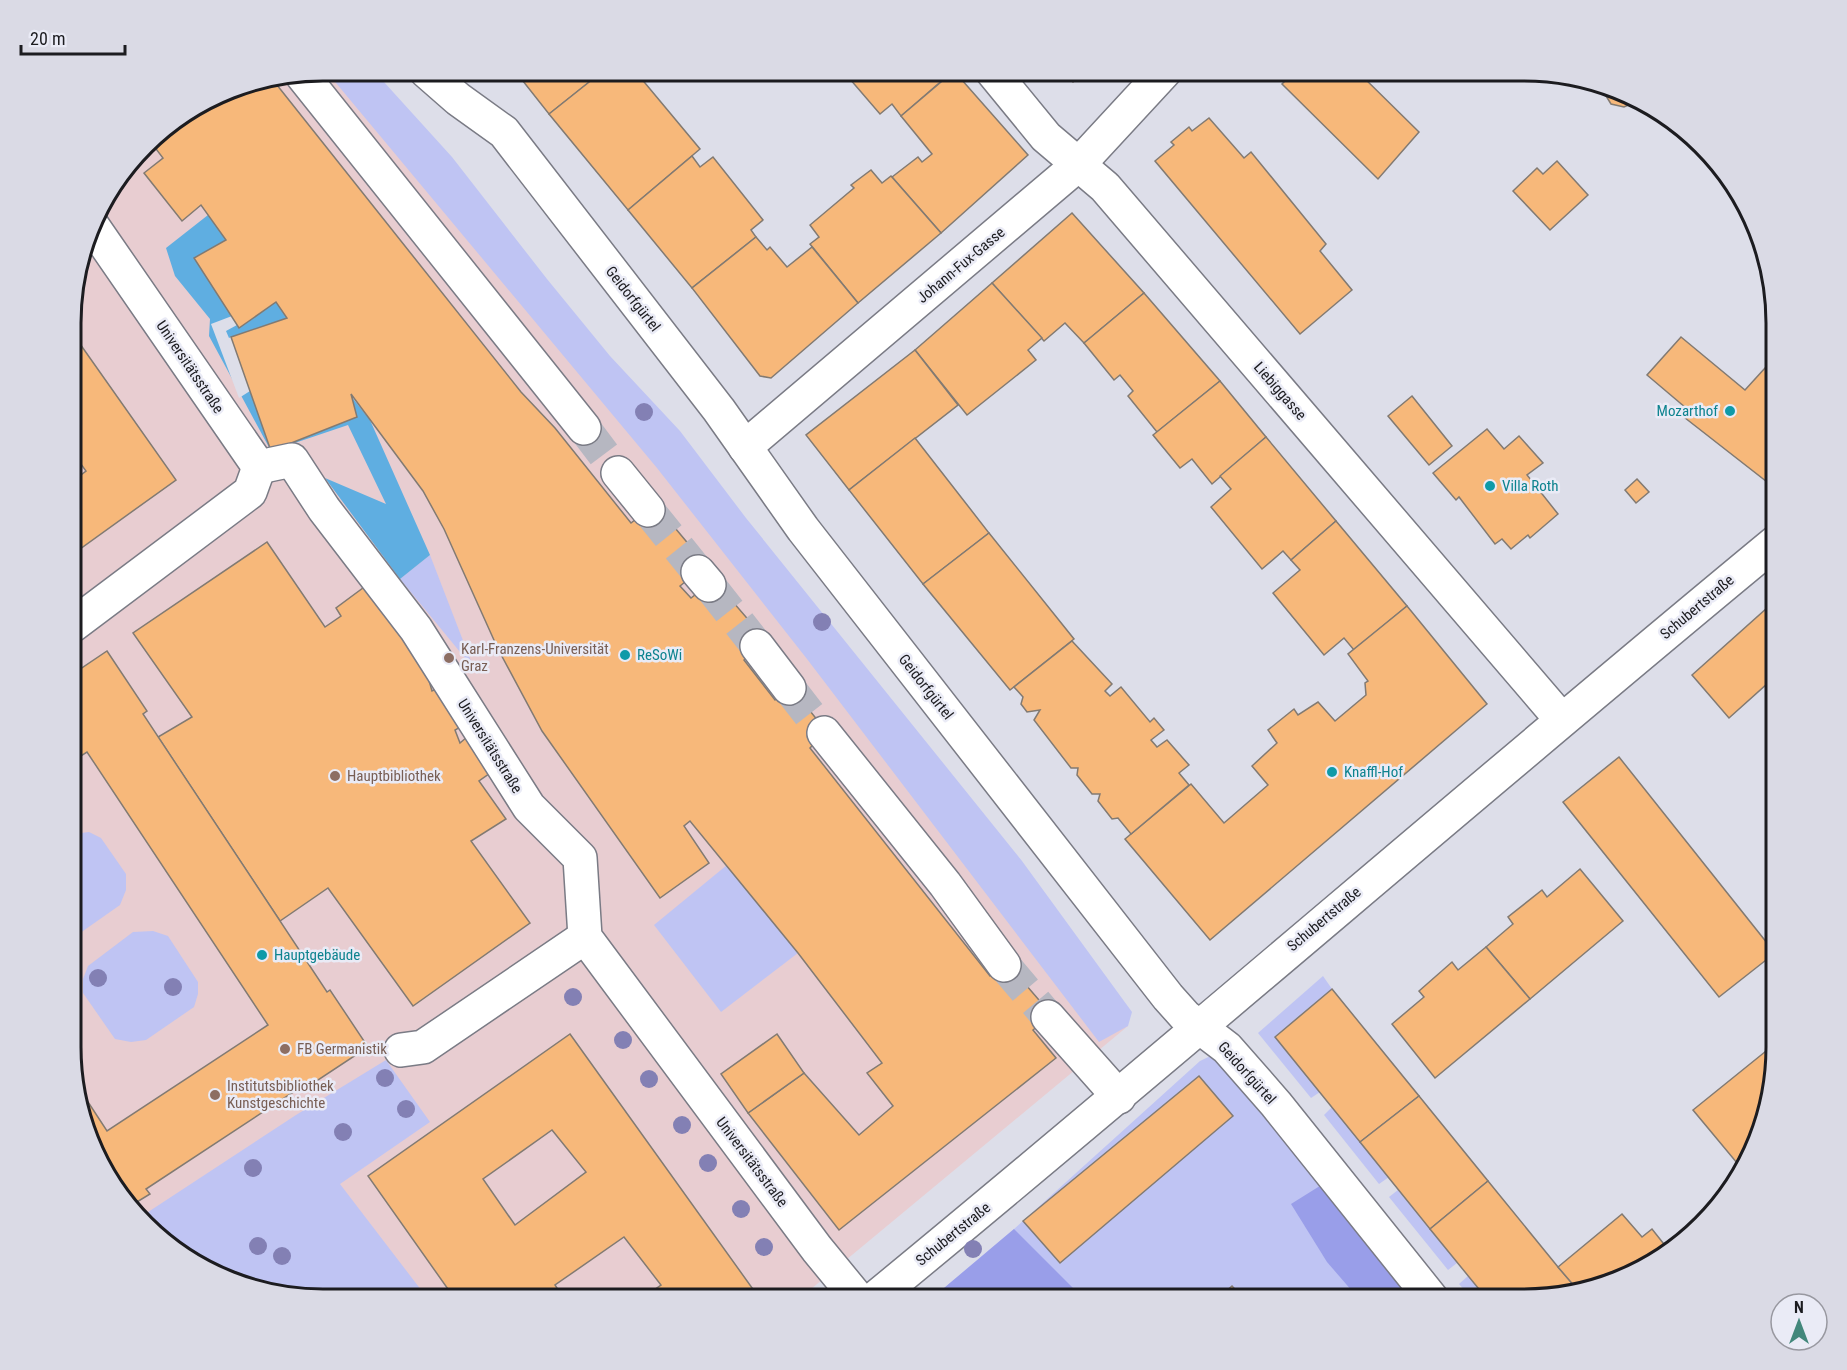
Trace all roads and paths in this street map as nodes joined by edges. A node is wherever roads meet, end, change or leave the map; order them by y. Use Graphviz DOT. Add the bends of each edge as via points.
graph roads {
  1 [pos="438,81"];
  2 [pos="1000,81"];
  3 [pos="1156,81"];
  4 [pos="308,82"];
  5 [pos="1079,164"];
  6 [pos="98,233"];
  7 [pos="584,428"];
  8 [pos="745,447"];
  9 [pos="259,467"];
  10 [pos="618,473"];
  11 [pos="648,510"];
  12 [pos="1766,550"];
  13 [pos="81,619"];
  14 [pos="757,646"];
  15 [pos="789,688"];
  16 [pos="1561,719"];
  17 [pos="824,733"];
  18 [pos="585,937"];
  19 [pos="1004,965"];
  20 [pos="1048,1017"];
  21 [pos="1198,1026"];
  22 [pos="401,1050"];
  23 [pos="1119,1097"];
  24 [pos="850,1289"];
  25 [pos="886,1289"];
  26 [pos="1424,1289"];
  1 -- 8 [label="street, Geidorfgürtel" via="504,132"];
  2 -- 5 [label="street, Liebiggasse" via="1046,137"];
  3 -- 5 [label="street, Johann-Fux-Gasse"];
  4 -- 7 [label="street"];
  5 -- 8 [label="street, Johann-Fux-Gasse"];
  5 -- 16 [label="street, Liebiggasse" via="1104,187"];
  6 -- 9 [label="street, Universitätsstraße"];
  8 -- 21 [label="street, Geidorfgürtel" via="803,529 1154,979"];
  9 -- 13 [label="street" via="250,492"];
  9 -- 18 [label="street, Universitätsstraße" via="292,460 324,509 416,630 529,807 580,858"];
  10 -- 11 [label="street"];
  12 -- 16 [label="street, Schubertstraße"];
  14 -- 15 [label="street"];
  16 -- 21 [label="street, Schubertstraße"];
  17 -- 19 [label="street" via="945,884"];
  18 -- 22 [label="street" via="423,1047"];
  18 -- 24 [label="street, Universitätsstraße"];
  20 -- 23 [label="street"];
  21 -- 23 [label="street, Schubertstraße"];
  21 -- 26 [label="street, Geidorfgürtel" via="1227,1048 1276,1104"];
  23 -- 25 [label="street, Schubertstraße"];
}
